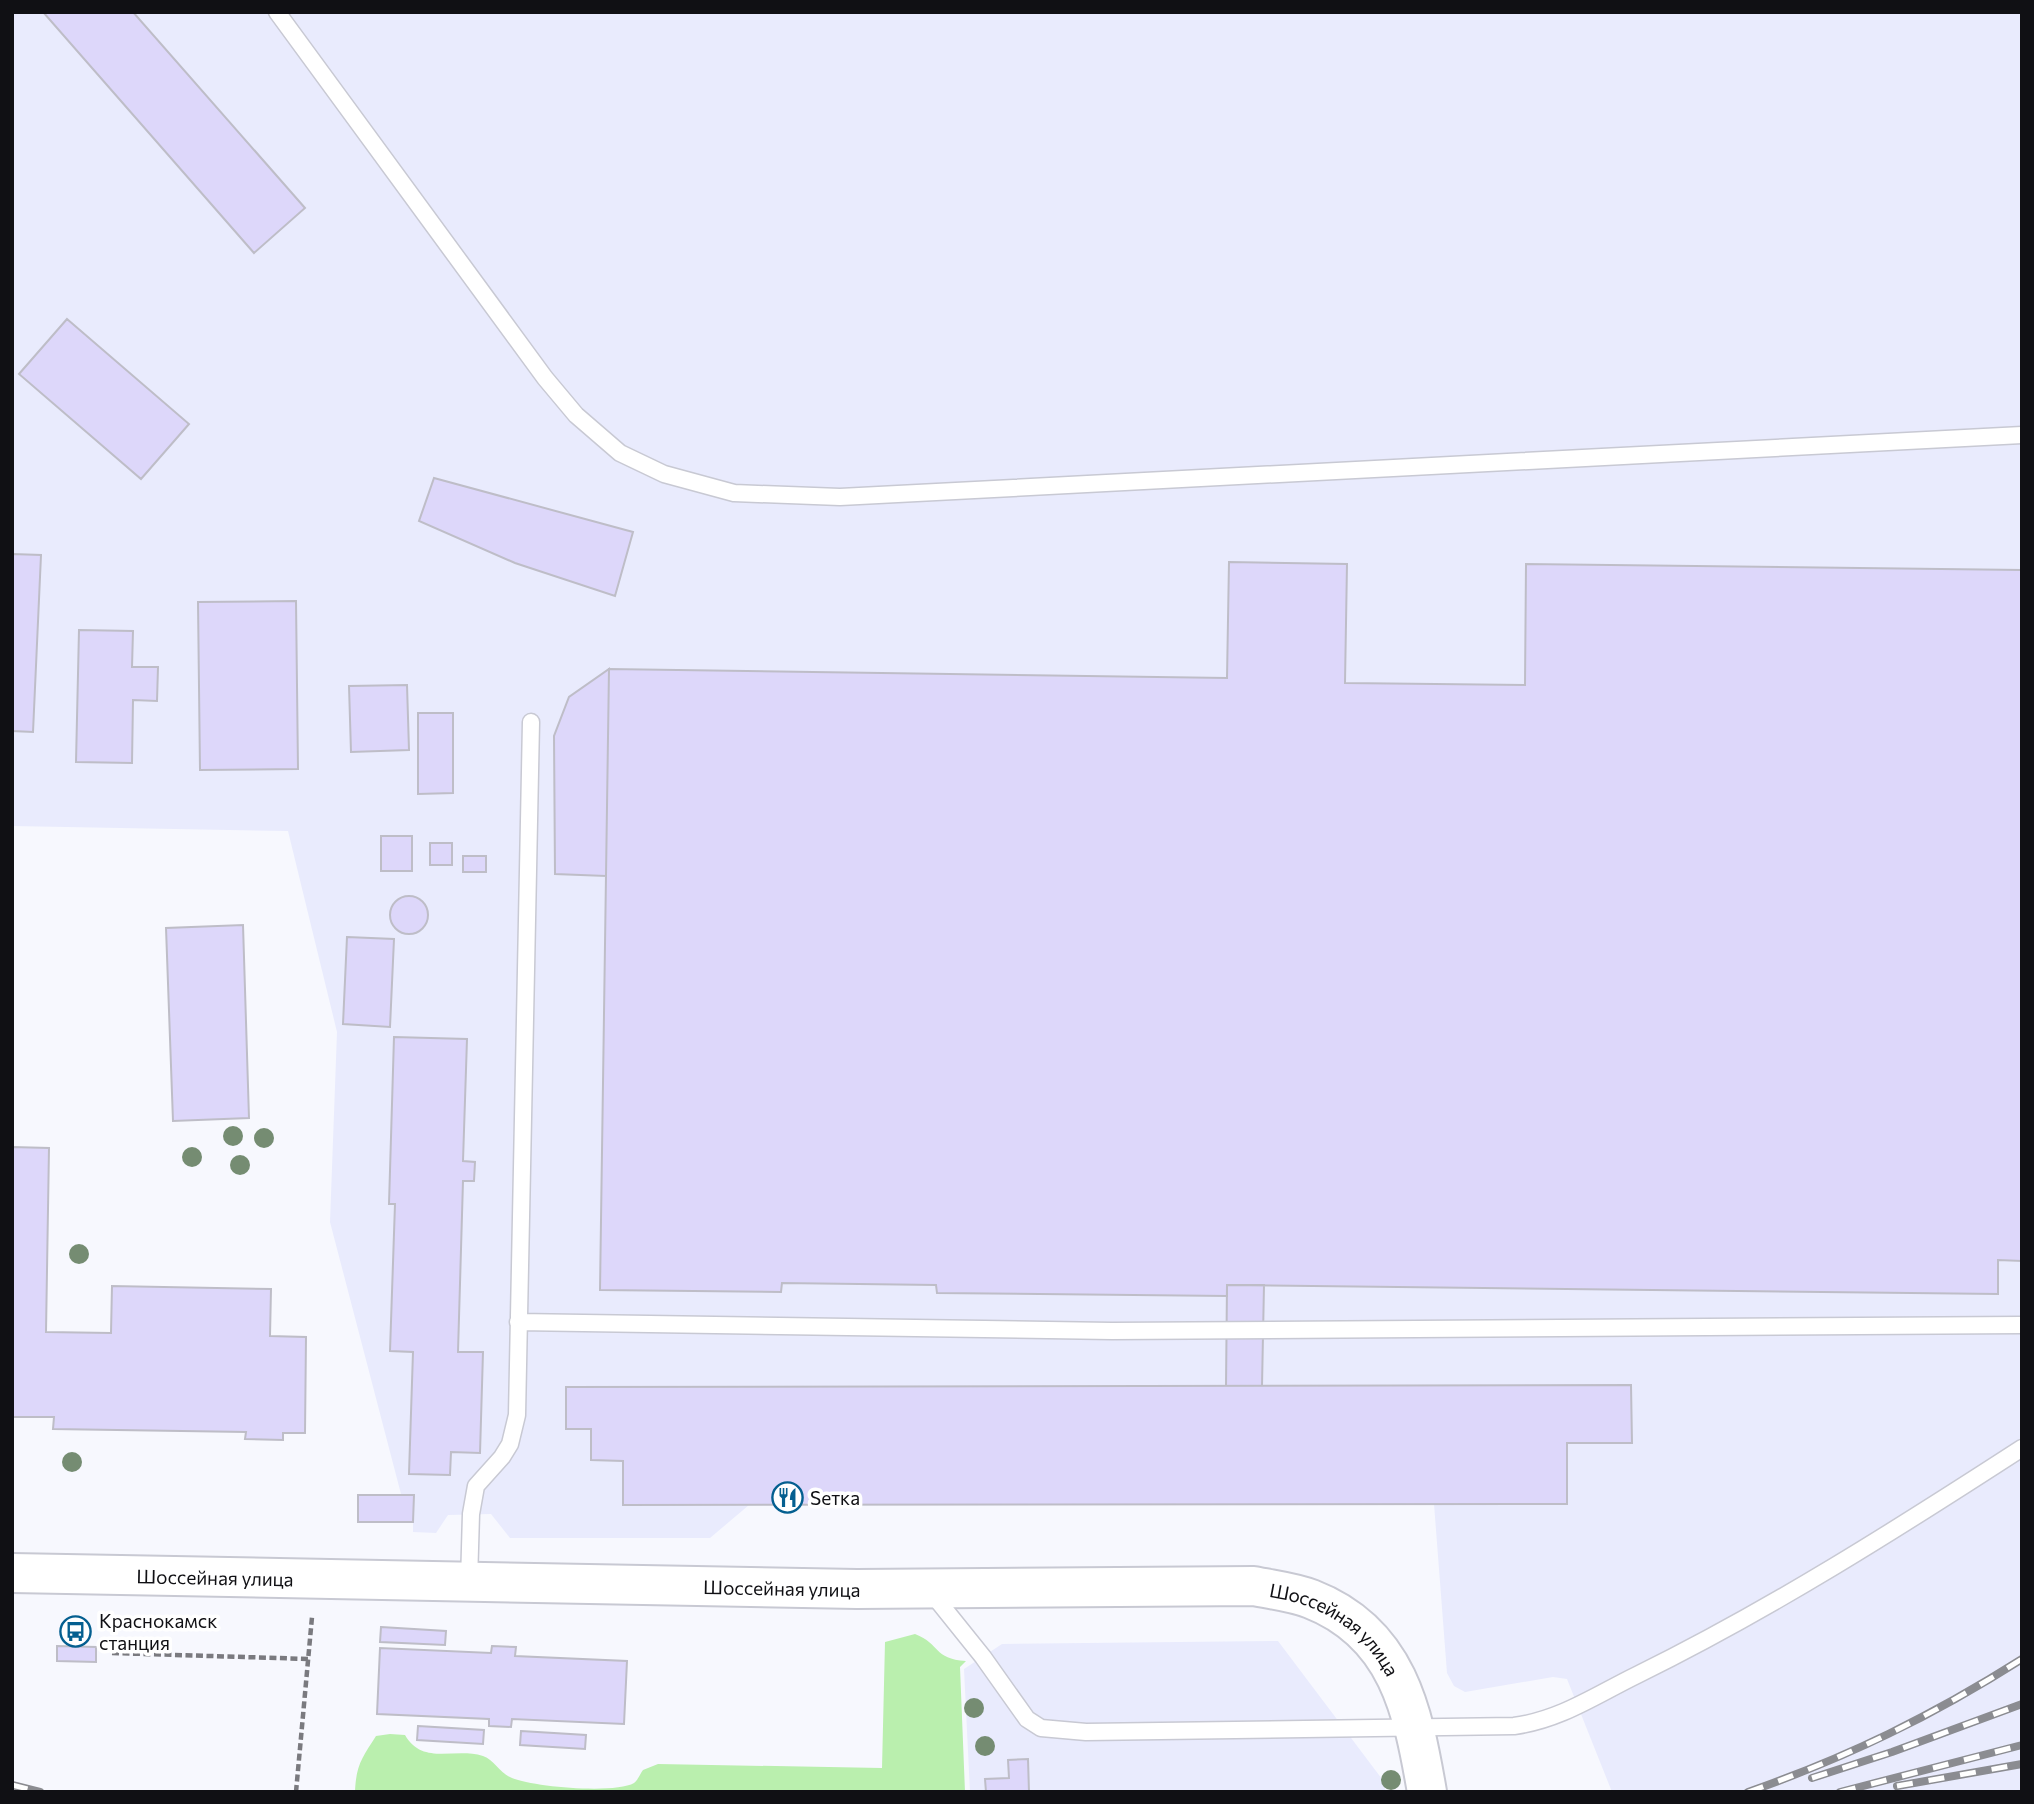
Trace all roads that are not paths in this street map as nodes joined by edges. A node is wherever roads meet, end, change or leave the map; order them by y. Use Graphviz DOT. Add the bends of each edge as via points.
graph roads {
  1 [pos="277,12"];
  2 [pos="2022,435"];
  3 [pos="531,722"];
  4 [pos="517,1322"];
  5 [pos="2022,1325"];
  6 [pos="2022,1448"];
  7 [pos="12,1573"];
  8 [pos="469,1582"];
  9 [pos="929,1589"];
  10 [pos="1416,1727"];
  11 [pos="1427,1792"];
  1 -- 2 [label="lane" via="576,415 620,453 664,474 734,492 840,497"];
  3 -- 4 [label="lane"];
  4 -- 5 [label="lane" via="1112,1331"];
  4 -- 8 [label="lane" via="517,1415 510,1444 476,1486"];
  6 -- 10 [label="lane" via="1829,1572 1578,1706 1514,1726"];
  7 -- 8 [label="street, Шоссейная улица"];
  8 -- 9 [label="street, Шоссейная улица"];
  9 -- 10 [label="lane" via="1018,1709 1041,1728 1086,1732"];
  9 -- 10 [label="street, Шоссейная улица" via="1254,1586 1288,1592 1334,1609 1370,1637 1394,1671"];
  10 -- 11 [label="street, Шоссейная улица"];
}
